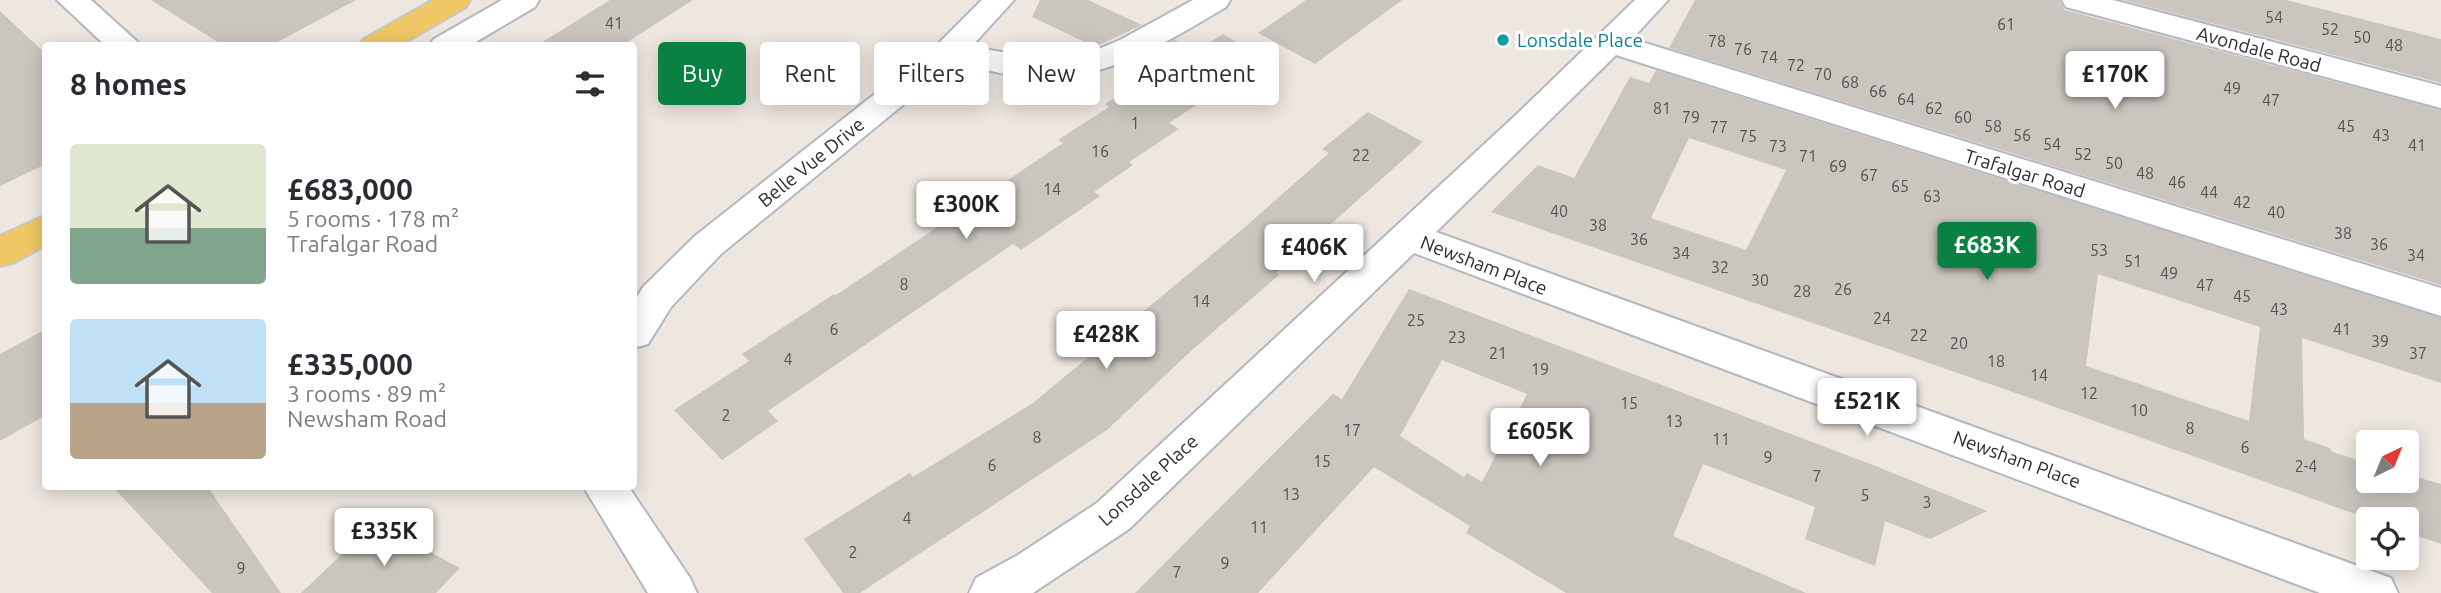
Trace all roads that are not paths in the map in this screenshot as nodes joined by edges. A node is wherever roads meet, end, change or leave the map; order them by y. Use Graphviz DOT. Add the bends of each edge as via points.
graph roads {
  1 [pos="72,0"];
  2 [pos="455,0"];
  3 [pos="524,0"];
  4 [pos="999,0"];
  5 [pos="1216,0"];
  6 [pos="1653,0"];
  7 [pos="2077,0"];
  8 [pos="121,42"];
  9 [pos="382,42"];
  10 [pos="452,42"];
  11 [pos="958,42"];
  12 [pos="1609,42"];
  13 [pos="989,59"];
  14 [pos="2441,97"];
  15 [pos="882,105"];
  16 [pos="42,230"];
  17 [pos="1408,236"];
  18 [pos="0,253"];
  19 [pos="2441,302"];
  20 [pos="637,328"];
  21 [pos="607,490"];
  22 [pos="2357,590"];
  23 [pos="674,593"];
  24 [pos="992,593"];
  1 -- 8 [label="street"];
  2 -- 9 [label="main road"];
  3 -- 10 [label="street"];
  4 -- 11 [label="street, Belle Vue Drive"];
  5 -- 13 [label="street" via="1135,47 1098,62 1042,68"];
  6 -- 12 [label="street, Lonsdale Place"];
  7 -- 14 [label="street, Avondale Road"];
  12 -- 17 [label="street, Lonsdale Place"];
  12 -- 19 [label="street, Trafalgar Road"];
  15 -- 20 [label="street, Belle Vue Drive" via="708,245 657,297"];
  16 -- 18 [label="main road"];
  17 -- 22 [label="street, Newsham Place"];
  17 -- 24 [label="street, Lonsdale Place" via="1113,516"];
  21 -- 23 [label="street"];
}
